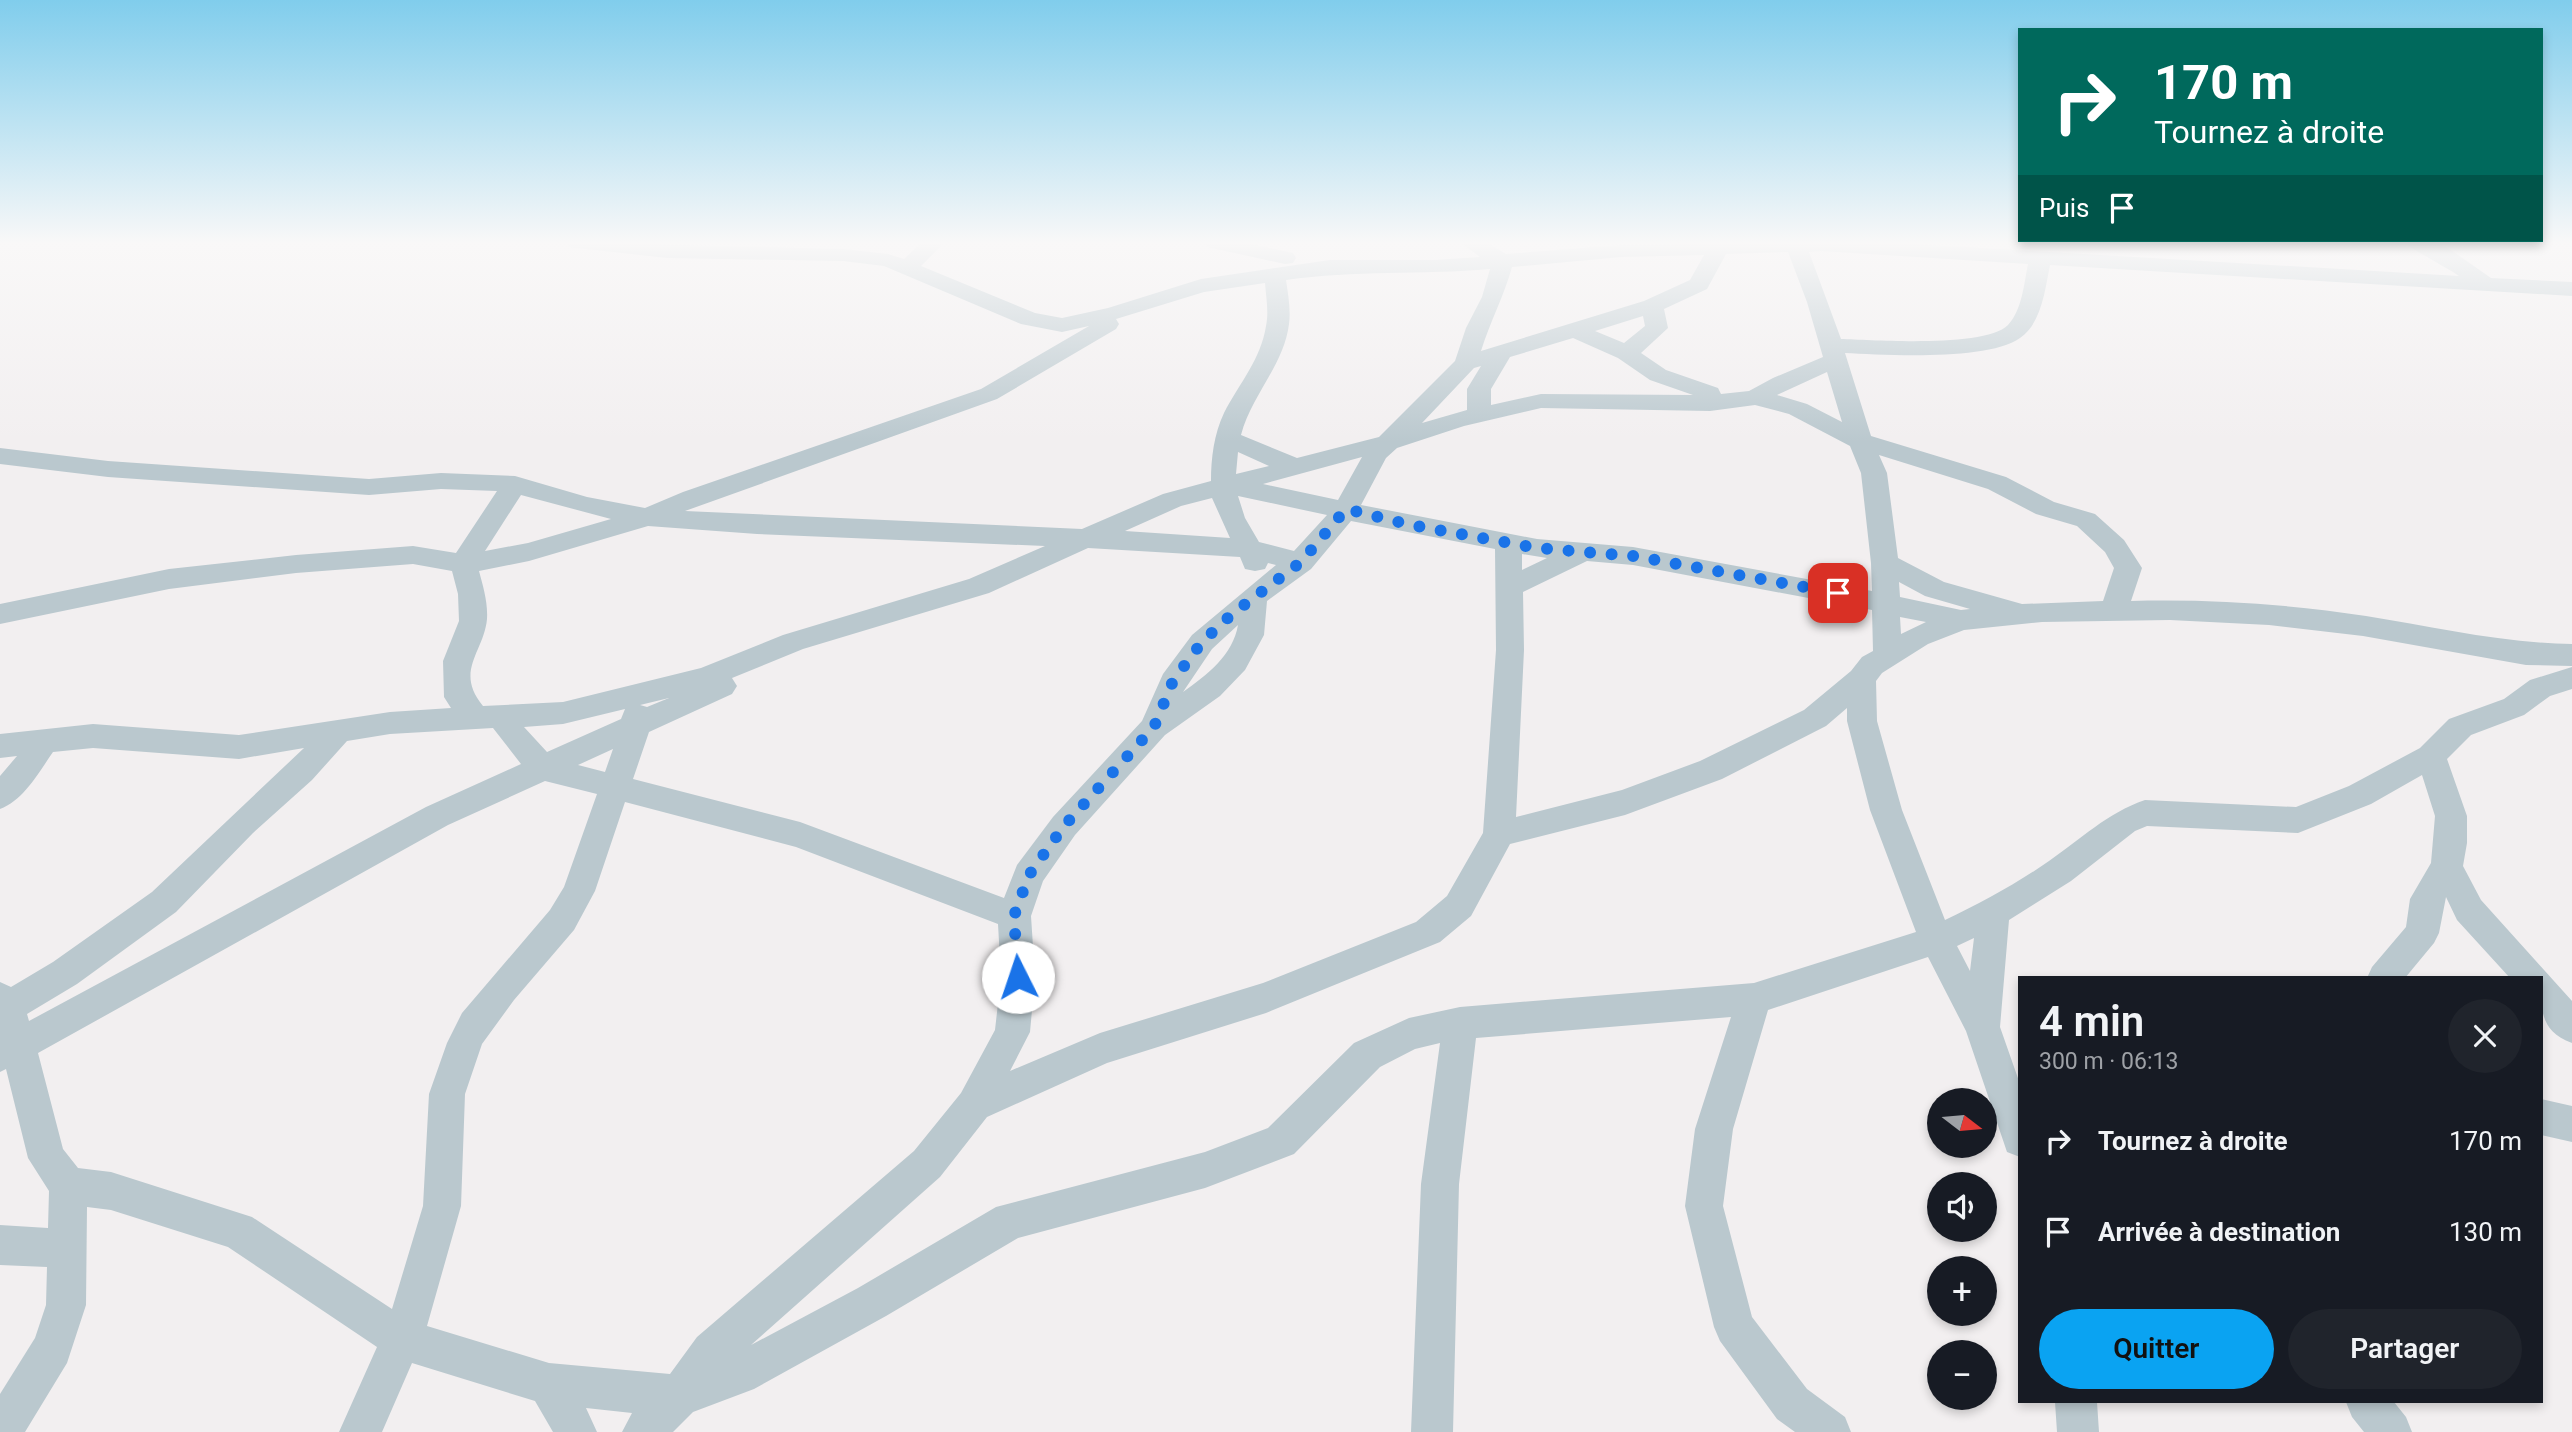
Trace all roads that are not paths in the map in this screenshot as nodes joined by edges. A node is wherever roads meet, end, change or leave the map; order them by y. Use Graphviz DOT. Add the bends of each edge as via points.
graph roads {
  1 [pos="1004,309"];
  2 [pos="1122,309"];
  3 [pos="1136,309"];
  4 [pos="1278,309"];
  5 [pos="1487,309"];
  6 [pos="1643,309"];
  7 [pos="1653,309"];
  8 [pos="1820,309"];
  9 [pos="2028,309"];
  10 [pos="1575,330"];
  11 [pos="1502,351"];
  12 [pos="1626,353"];
  13 [pos="1833,353"];
  14 [pos="1466,363"];
  15 [pos="1658,388"];
  16 [pos="1744,399"];
  17 [pos="1431,401"];
  18 [pos="1468,417"];
  19 [pos="1860,441"];
  20 [pos="1389,442"];
  21 [pos="1227,443"];
  22 [pos="0,456"];
  23 [pos="1292,466"];
  24 [pos="515,484"];
  25 [pos="1227,487"];
  26 [pos="1172,500"];
  27 [pos="1346,509"];
  28 [pos="647,517"];
  29 [pos="1089,537"];
  30 [pos="1508,542"];
  31 [pos="1250,549"];
  32 [pos="1586,552"];
  33 [pos="1301,562"];
  34 [pos="1885,563"];
  35 [pos="463,564"];
  36 [pos="1507,588"];
  37 [pos="1259,594"];
  38 [pos="1884,603"];
  39 [pos="2114,611"];
  40 [pos="13,612"];
  41 [pos="2021,614"];
  42 [pos="1961,620"];
  43 [pos="0,626"];
  44 [pos="2491,649"];
  45 [pos="1887,656"];
  46 [pos="2563,675"];
  47 [pos="1861,679"];
  48 [pos="627,707"];
  49 [pos="489,717"];
  50 [pos="336,734"];
  51 [pos="44,741"];
  52 [pos="0,746"];
  53 [pos="2431,756"];
  54 [pos="545,766"];
  55 [pos="613,786"];
  56 [pos="0,796"];
  57 [pos="1499,834"];
  58 [pos="2447,866"];
  59 [pos="2427,899"];
  60 [pos="2469,910"];
  61 [pos="1993,913"];
  62 [pos="1014,916"];
  63 [pos="1936,940"];
  64 [pos="2386,976"];
  65 [pos="2530,976"];
  66 [pos="2543,992"];
  67 [pos="1754,999"];
  68 [pos="4,1002"];
  69 [pos="1460,1023"];
  70 [pos="1982,1027"];
  71 [pos="2572,1027"];
  72 [pos="9,1050"];
  73 [pos="974,1105"];
  74 [pos="2543,1118"];
  75 [pos="2572,1124"];
  76 [pos="2018,1133"];
  77 [pos="68,1186"];
  78 [pos="0,1245"];
  79 [pos="68,1250"];
  80 [pos="401,1339"];
  81 [pos="549,1384"];
  82 [pos="678,1396"];
  83 [pos="2076,1403"];
  84 [pos="2368,1403"];
  85 [pos="1,1432"];
  86 [pos="360,1432"];
  87 [pos="576,1432"];
  88 [pos="643,1432"];
  89 [pos="1432,1432"];
  90 [pos="1830,1432"];
  91 [pos="2078,1432"];
  92 [pos="2391,1432"];
  1 -- 2 [label="street" via="1062,325"];
  3 -- 28 [label="street" via="989,394"];
  4 -- 21 [label="street" via="1273,345 1236,415"];
  5 -- 14 [label="street"];
  6 -- 10 [label="street"];
  7 -- 12 [label="street" via="1657,328"];
  8 -- 13 [label="street"];
  9 -- 13 [label="street" via="2012,334 1996,341"];
  10 -- 11 [label="street"];
  10 -- 12 [label="street"];
  11 -- 14 [label="street"];
  11 -- 18 [label="street"];
  12 -- 15 [label="street"];
  13 -- 16 [label="street"];
  13 -- 19 [label="street"];
  14 -- 17 [label="street"];
  15 -- 16 [label="street" via="1710,403"];
  15 -- 18 [label="street" via="1541,401"];
  16 -- 19 [label="street" via="1798,410"];
  17 -- 18 [label="street"];
  17 -- 20 [label="street"];
  18 -- 20 [label="street"];
  19 -- 34 [label="street" via="1874,472"];
  19 -- 39 [label="street" via="1997,483 2035,504 2098,528 2128,568"];
  20 -- 23 [label="street"];
  20 -- 27 [label="street" via="1376,454"];
  21 -- 23 [label="street"];
  21 -- 25 [label="street"];
  21 -- 26 [label="street"];
  22 -- 24 [label="street" via="312,484"];
  23 -- 25 [label="street"];
  24 -- 28 [label="street"];
  24 -- 35 [label="street"];
  25 -- 26 [label="street"];
  25 -- 27 [label="street"];
  25 -- 31 [label="street" via="1238,533"];
  26 -- 29 [label="street"];
  27 -- 30 [label="street"];
  27 -- 33 [label="street"];
  28 -- 29 [label="street"];
  28 -- 35 [label="street" via="529,552"];
  29 -- 31 [label="street"];
  29 -- 48 [label="street" via="979,586 793,642 757,657 725,684"];
  30 -- 32 [label="street"];
  30 -- 36 [label="street"];
  31 -- 33 [label="street"];
  31 -- 37 [label="street"];
  32 -- 36 [label="street"];
  32 -- 38 [label="street" via="1633,556"];
  33 -- 37 [label="street"];
  34 -- 38 [label="street"];
  34 -- 41 [label="street" via="1935,589"];
  35 -- 40 [label="street" via="413,555 296,564 169,579"];
  35 -- 49 [label="street" via="471,585 474,621 457,661 459,696"];
  36 -- 57 [label="street" via="1510,650"];
  37 -- 62 [label="street" via="1202,642 1173,681 1154,727 1064,826 1029,875"];
  38 -- 42 [label="street"];
  38 -- 45 [label="street"];
  39 -- 41 [label="street"];
  39 -- 44 [label="street" via="2269,615"];
  40 -- 43 [label="street"];
  41 -- 42 [label="street"];
  42 -- 45 [label="street" via="1918,637"];
  44 -- 46 [label="street"];
  44 -- 46 [label="street" via="2506,669"];
  45 -- 47 [label="street"];
  46 -- 53 [label="street" via="2514,707 2460,727"];
  47 -- 57 [label="street" via="1815,718 1711,770 1625,802"];
  47 -- 63 [label="street" via="1862,721 1886,810"];
  48 -- 49 [label="street"];
  48 -- 54 [label="street"];
  48 -- 55 [label="street"];
  49 -- 50 [label="street" via="390,723"];
  49 -- 54 [label="street"];
  50 -- 51 [label="street" via="239,747 93,736"];
  50 -- 68 [label="street" via="163,902 65,972"];
  51 -- 52 [label="street"];
  51 -- 56 [label="street"];
  53 -- 58 [label="street" via="2451,816"];
  53 -- 61 [label="street" via="2360,795 2298,820 2145,813 2124,821"];
  54 -- 55 [label="street"];
  54 -- 72 [label="street" via="437,816"];
  55 -- 62 [label="street" via="800,835"];
  55 -- 80 [label="street" via="579,891 562,920 474,1024 465,1043 447,1094 442,1206"];
  57 -- 73 [label="street" via="1459,906 1428,932 1266,997 1100,1049"];
  58 -- 59 [label="street"];
  58 -- 60 [label="street"];
  59 -- 60 [label="street"];
  59 -- 64 [label="street" via="2421,933"];
  60 -- 65 [label="street"];
  61 -- 63 [label="street"];
  61 -- 70 [label="street"];
  62 -- 73 [label="street" via="1018,977 1012,1032"];
  63 -- 67 [label="street"];
  63 -- 70 [label="street"];
  66 -- 71 [label="street"];
  67 -- 69 [label="street"];
  67 -- 90 [label="street" via="1714,1129 1704,1206 1734,1327 1792,1404"];
  68 -- 72 [label="street"];
  69 -- 82 [label="street" via="1409,1034 1367,1055 1281,1141 1205,1170 1010,1221 739,1374"];
  69 -- 89 [label="street" via="1440,1184"];
  70 -- 76 [label="street"];
  72 -- 77 [label="street" via="47,1158"];
  73 -- 82 [label="street" via="928,1164 712,1352"];
  74 -- 75 [label="street"];
  77 -- 79 [label="street"];
  77 -- 80 [label="street" via="111,1191 238,1231"];
  78 -- 79 [label="street"];
  79 -- 85 [label="street" via="66,1305 52,1348"];
  80 -- 81 [label="street"];
  80 -- 86 [label="street"];
  81 -- 82 [label="street"];
  81 -- 87 [label="street"];
  82 -- 88 [label="street"];
  83 -- 91 [label="street"];
  84 -- 92 [label="street"];
}
